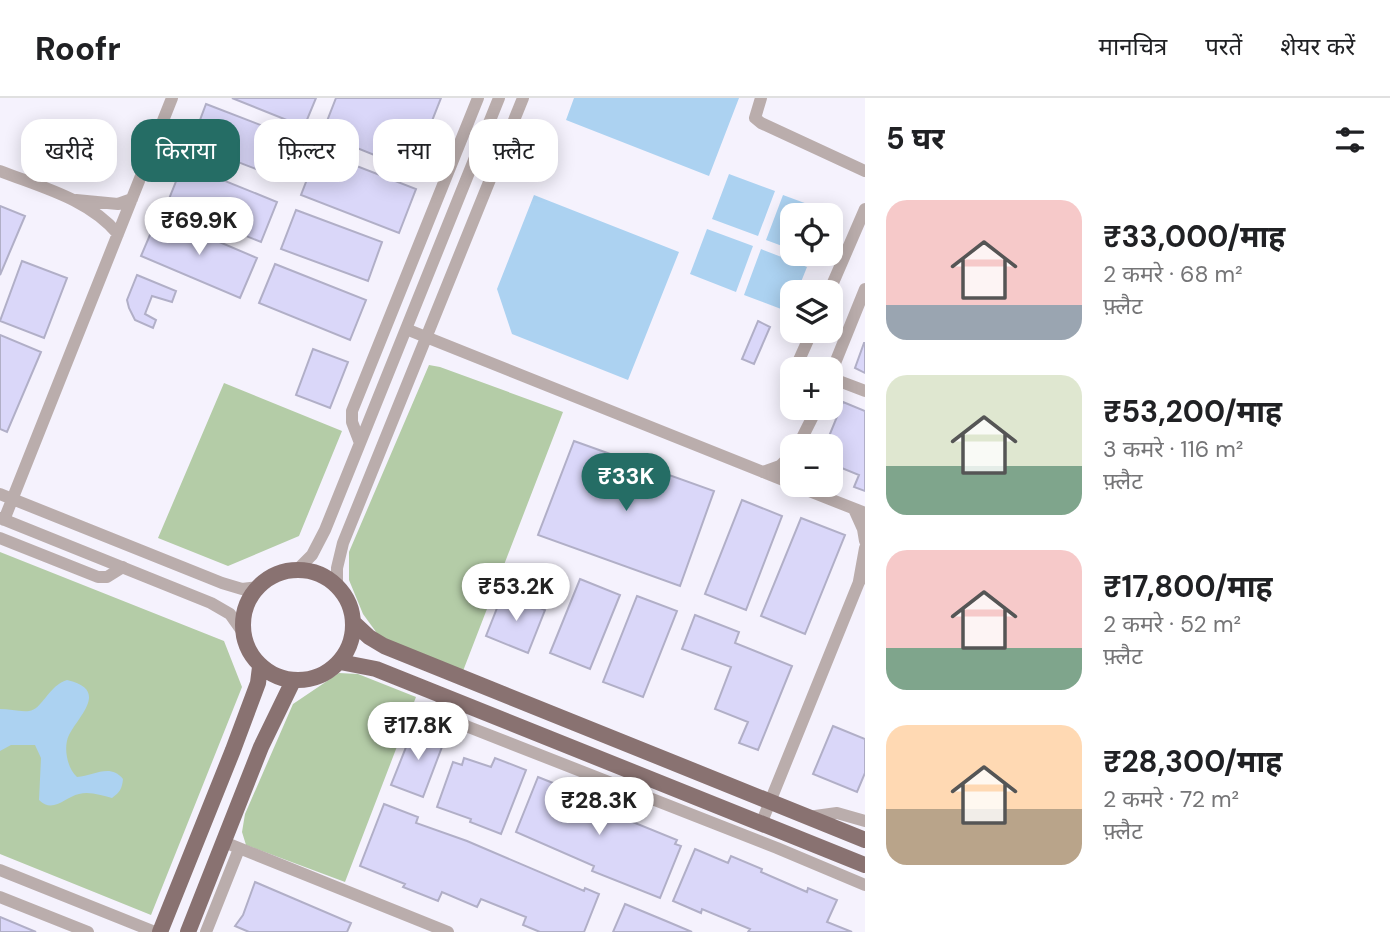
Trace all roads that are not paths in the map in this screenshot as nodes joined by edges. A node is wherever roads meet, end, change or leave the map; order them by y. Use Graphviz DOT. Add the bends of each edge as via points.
graph roads {
  1 [pos="172,98"];
  2 [pos="478,98"];
  3 [pos="499,98"];
  4 [pos="523,98"];
  5 [pos="761,98"];
  6 [pos="0,170"];
  7 [pos="865,171"];
  8 [pos="132,198"];
  9 [pos="76,200"];
  10 [pos="865,209"];
  11 [pos="118,234"];
  12 [pos="834,280"];
  13 [pos="865,289"];
  14 [pos="406,330"];
  15 [pos="427,338"];
  16 [pos="838,357"];
  17 [pos="843,381"];
  18 [pos="865,391"];
  19 [pos="812,420"];
  20 [pos="807,431"];
  21 [pos="805,434"];
  22 [pos="806,434"];
  23 [pos="360,443"];
  24 [pos="780,466"];
  25 [pos="764,472"];
  26 [pos="780,478"];
  27 [pos="6,497"];
  28 [pos="826,497"];
  29 [pos="860,511"];
  30 [pos="2,519"];
  31 [pos="0,538"];
  32 [pos="865,541"];
  33 [pos="865,548"];
  34 [pos="123,567"];
  35 [pos="298,569"];
  36 [pos="862,578"];
  37 [pos="337,585"];
  38 [pos="258,587"];
  39 [pos="354,623"];
  40 [pos="242,631"];
  41 [pos="340,662"];
  42 [pos="260,667"];
  43 [pos="293,681"];
  44 [pos="438,694"];
  45 [pos="769,802"];
  46 [pos="807,817"];
  47 [pos="865,821"];
  48 [pos="761,824"];
  49 [pos="865,840"];
  50 [pos="224,842"];
  51 [pos="240,849"];
  52 [pos="865,865"];
  53 [pos="0,870"];
  54 [pos="865,885"];
  55 [pos="0,897"];
  56 [pos="152,931"];
  57 [pos="88,932"];
  58 [pos="188,932"];
  59 [pos="206,932"];
  60 [pos="448,932"];
  1 -- 8 [label="street"];
  2 -- 23 [label="street" via="352,411"];
  3 -- 14 [label="street"];
  4 -- 15 [label="street"];
  5 -- 7 [label="street" via="755,118 761,123"];
  6 -- 9 [label="street"];
  8 -- 9 [label="street" via="118,204"];
  8 -- 11 [label="street"];
  9 -- 11 [label="street"];
  10 -- 12 [label="street"];
  11 -- 27 [label="street"];
  13 -- 16 [label="street"];
  14 -- 15 [label="street"];
  14 -- 23 [label="street"];
  15 -- 25 [label="street"];
  15 -- 37 [label="street" via="343,543"];
  17 -- 18 [label="street"];
  19 -- 20 [label="street"];
  20 -- 21 [label="street"];
  20 -- 22 [label="street"];
  23 -- 35 [label="street" via="325,530 312,555"];
  24 -- 25 [label="street"];
  25 -- 26 [label="street"];
  27 -- 30 [label="street"];
  27 -- 38 [label="street" via="222,583 242,589"];
  28 -- 29 [label="street"];
  29 -- 32 [label="street"];
  30 -- 34 [label="street"];
  31 -- 34 [label="street" via="98,577"];
  33 -- 36 [label="street"];
  34 -- 40 [label="street" via="211,603 230,614"];
  35 -- 37 [label="main road" via="319,573"];
  35 -- 38 [label="main road" via="269,577"];
  36 -- 45 [label="street"];
  37 -- 39 [label="main road" via="349,602"];
  38 -- 40 [label="main road" via="245,607"];
  39 -- 41 [label="main road" via="351,644"];
  39 -- 45 [label="main road" via="384,646"];
  40 -- 42 [label="main road" via="248,651"];
  41 -- 43 [label="main road" via="319,678"];
  41 -- 44 [label="main road" via="376,670"];
  42 -- 43 [label="main road"];
  42 -- 56 [label="main road" via="233,750"];
  43 -- 50 [label="main road"];
  44 -- 48 [label="main road"];
  44 -- 54 [label="street" via="450,713 467,726"];
  45 -- 46 [label="main road"];
  45 -- 48 [label="street"];
  46 -- 47 [label="street" via="837,813"];
  46 -- 49 [label="main road"];
  48 -- 52 [label="main road"];
  50 -- 51 [label="street"];
  50 -- 58 [label="main road"];
  51 -- 59 [label="street"];
  51 -- 60 [label="street"];
  53 -- 56 [label="street"];
  55 -- 57 [label="street"];
}
